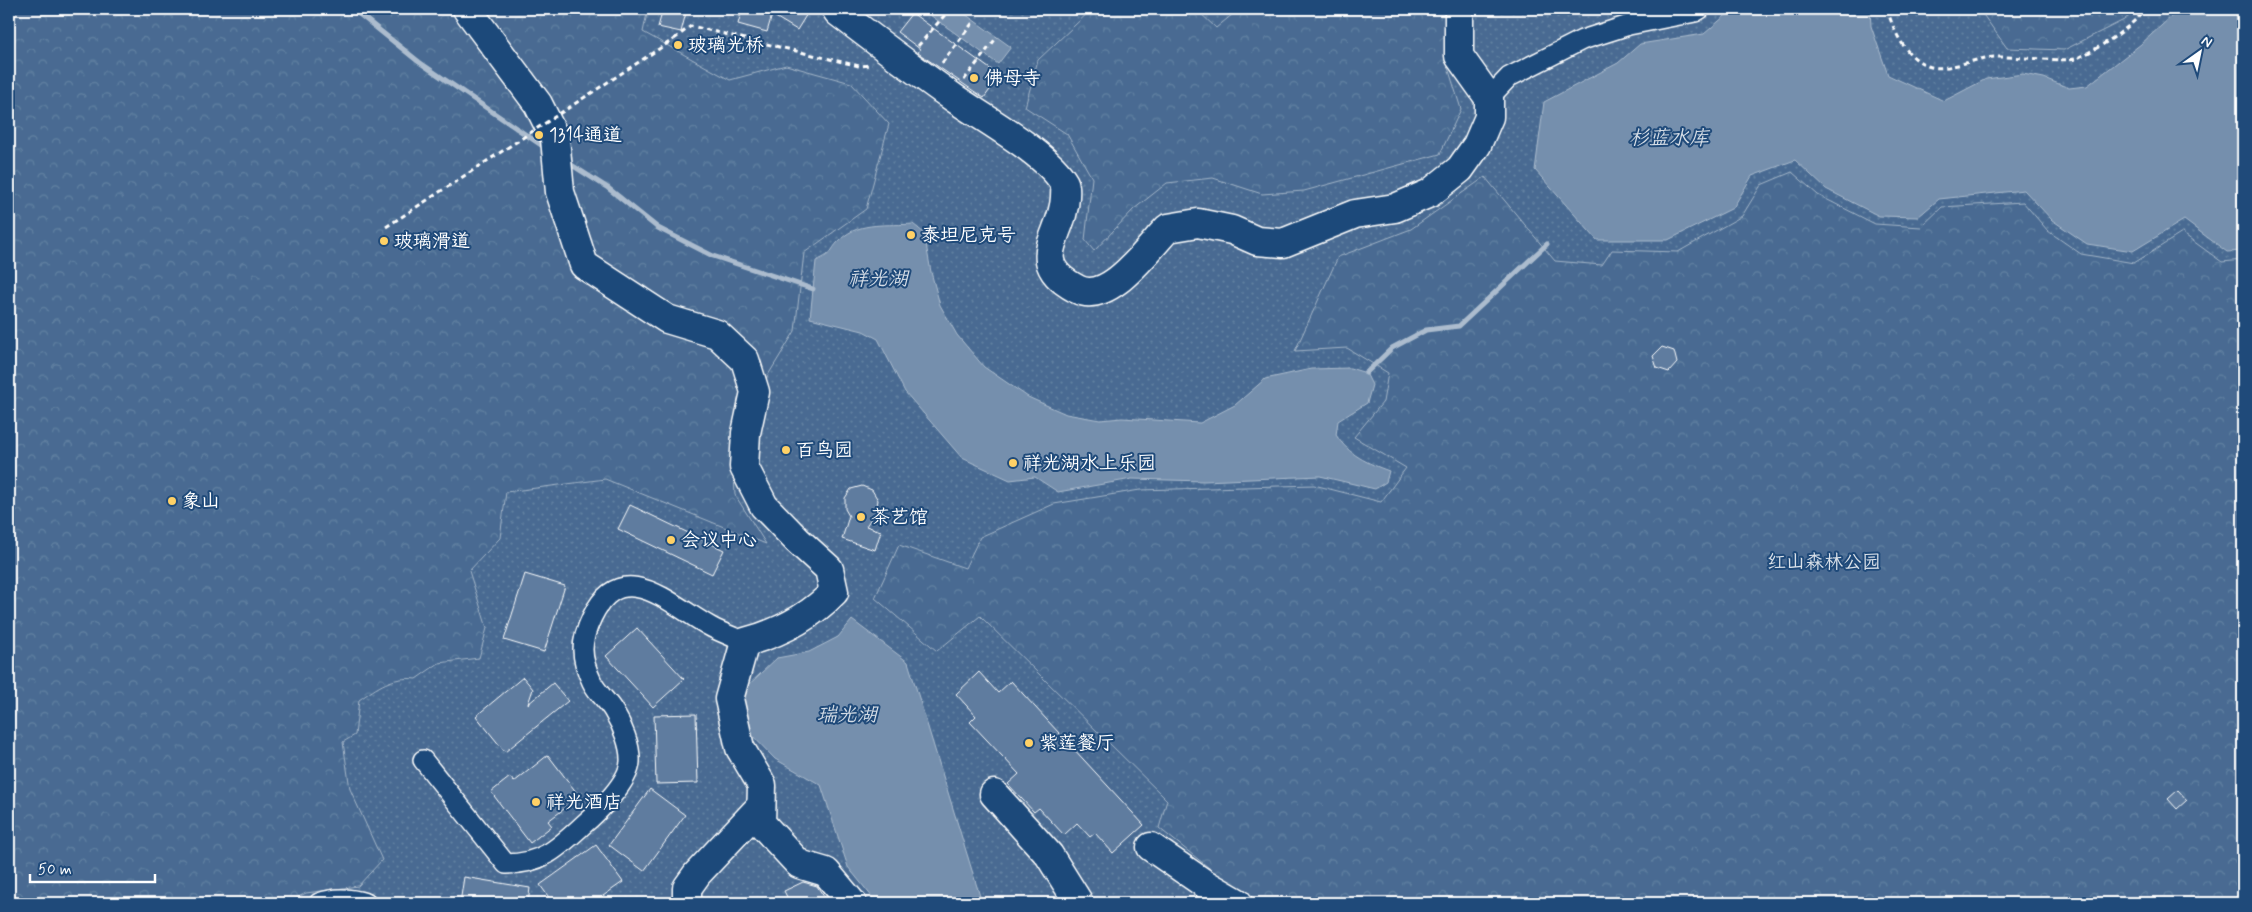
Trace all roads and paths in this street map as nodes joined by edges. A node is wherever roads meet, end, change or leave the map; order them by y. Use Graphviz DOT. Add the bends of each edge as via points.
graph roads {
  1 [pos="467,9"];
  2 [pos="836,9"];
  3 [pos="950,9"];
  4 [pos="1459,9"];
  5 [pos="1700,9"];
  6 [pos="1887,9"];
  7 [pos="2146,9"];
  8 [pos="974,20"];
  9 [pos="998,37"];
  10 [pos="905,62"];
  11 [pos="929,80"];
  12 [pos="952,96"];
  13 [pos="1489,98"];
  14 [pos="386,227"];
  15 [pos="746,642"];
  16 [pos="423,760"];
  17 [pos="994,794"];
  18 [pos="760,807"];
  19 [pos="1151,846"];
  20 [pos="319,903"];
  21 [pos="366,903"];
  22 [pos="687,903"];
  23 [pos="852,903"];
  24 [pos="1079,903"];
  25 [pos="1238,903"];
  26 [pos="1253,903"];
  1 -- 15 [label="street" via="538,104 555,138 560,192 584,266 667,319 717,334 745,360 756,392 746,433 744,467 764,506 829,569 834,592 796,623"];
  2 -- 10 [label="street"];
  3 -- 10 [label="path"];
  4 -- 13 [label="street" via="1459,56"];
  5 -- 13 [label="street" via="1628,25 1582,40 1509,77"];
  6 -- 7 [label="path" via="1894,30 1908,51 1928,66 1949,66 1993,57 2073,60 2126,30"];
  8 -- 11 [label="path"];
  9 -- 12 [label="path"];
  10 -- 11 [label="street"];
  10 -- 14 [label="path, bridge" via="859,66 691,26"];
  11 -- 12 [label="street"];
  12 -- 13 [label="street" via="1048,162 1065,184 1064,209 1051,238 1048,255 1056,273 1078,290 1101,291 1124,278 1168,228 1198,224 1232,230 1257,241 1283,243 1355,214 1395,208 1430,193 1460,169 1477,144 1489,117"];
  15 -- 16 [label="street" via="711,627 658,594 640,587 623,588 604,597 582,642 584,664 593,684 614,712 626,740 630,763 621,782 600,809 550,854 525,864 506,864"];
  15 -- 18 [label="street" via="729,699 740,748 762,785"];
  17 -- 24 [label="street" via="1049,855"];
  18 -- 22 [label="street" via="697,874 687,888"];
  18 -- 23 [label="street" via="761,823 799,864 826,872"];
  19 -- 25 [label="street"];
  20 -- 21 [label="street" via="352,899"];
  25 -- 26 [label="street"];
}
